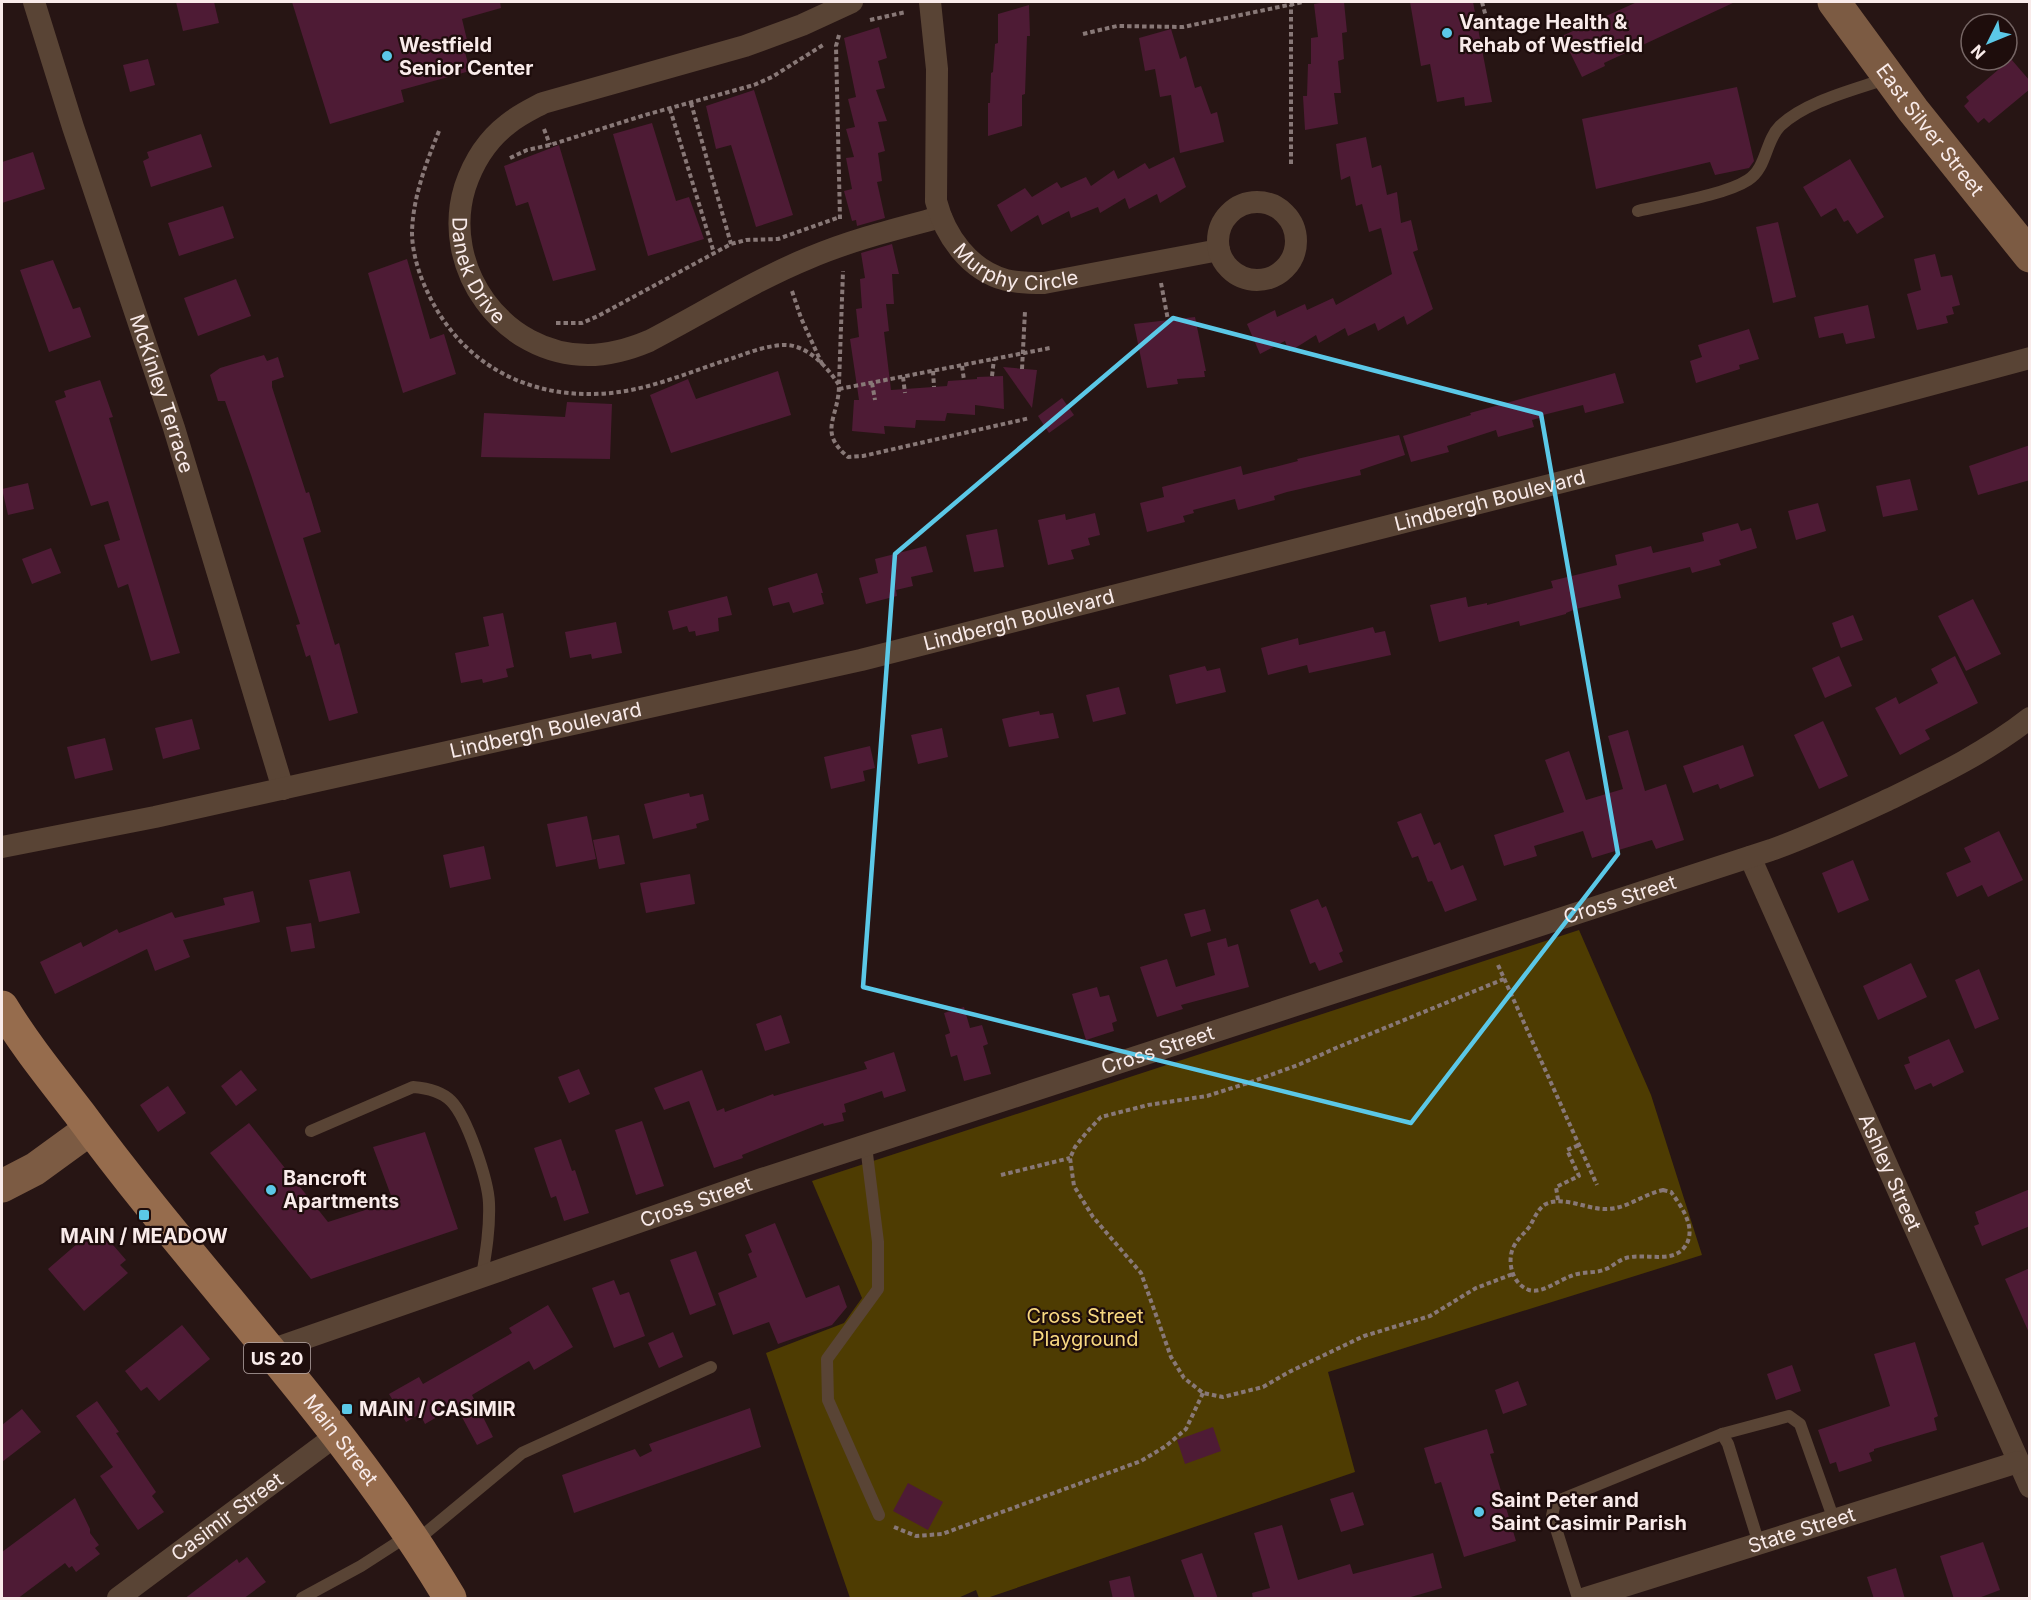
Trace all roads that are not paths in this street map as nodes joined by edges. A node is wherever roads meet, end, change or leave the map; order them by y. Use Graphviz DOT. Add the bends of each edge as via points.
graph roads {
  1 [pos="34,2"];
  2 [pos="852,2"];
  3 [pos="930,2"];
  4 [pos="1834,2"];
  5 [pos="1889,78"];
  6 [pos="1638,211"];
  7 [pos="940,217"];
  8 [pos="1219,250"];
  9 [pos="2030,256"];
  10 [pos="2030,358"];
  11 [pos="2030,718"];
  12 [pos="283,789"];
  13 [pos="2,847"];
  14 [pos="1750,857"];
  15 [pos="2,1007"];
  16 [pos="90,1129"];
  17 [pos="311,1131"];
  18 [pos="866,1146"];
  19 [pos="2,1186"];
  20 [pos="482,1276"];
  21 [pos="271,1350"];
  22 [pos="711,1367"];
  23 [pos="338,1434"];
  24 [pos="1722,1434"];
  25 [pos="2018,1462"];
  26 [pos="2030,1487"];
  27 [pos="879,1515"];
  28 [pos="1834,1520"];
  29 [pos="412,1538"];
  30 [pos="1759,1544"];
  31 [pos="118,1599"];
  32 [pos="302,1599"];
  33 [pos="450,1599"];
  34 [pos="1578,1599"];
  35 [pos="1586,1599"];
  1 -- 12 [label="street, McKinley Terrace" via="174,429"];
  2 -- 7 [label="street, Danek Drive" via="763,40 543,104 507,125 478,156 463,195 459,216 462,248 471,278 481,297 509,327 546,348 609,354 650,341 786,268 846,244"];
  3 -- 7 [label="street, Murphy Circle" via="937,69 936,201"];
  4 -- 5 [label="main road, East Silver Street"];
  5 -- 6 [label="lane" via="1805,108 1779,127 1760,168 1748,180"];
  5 -- 9 [label="main road, East Silver Street"];
  7 -- 8 [label="street, Murphy Circle" via="969,259 986,272 1025,283 1061,280"];
  10 -- 12 [label="street, Lindbergh Boulevard" via="1676,453 861,660"];
  11 -- 14 [label="street, Cross Street" via="1923,783 1819,832"];
  12 -- 13 [label="street, Lindbergh Boulevard"];
  14 -- 18 [label="street, Cross Street"];
  14 -- 25 [label="street, Ashley Street"];
  15 -- 16 [label="main road, Main Street / US 20"];
  16 -- 19 [label="main road" via="35,1169"];
  16 -- 21 [label="main road, Main Street / US 20"];
  17 -- 20 [label="lane" via="413,1087 430,1089 450,1100 464,1120 486,1184 489,1220"];
  18 -- 20 [label="street, Cross Street"];
  18 -- 27 [label="lane" via="878,1242 878,1289 827,1359 828,1400"];
  20 -- 21 [label="street, Cross Street"];
  21 -- 23 [label="main road, Main Street / US 20"];
  22 -- 29 [label="lane" via="522,1453"];
  23 -- 29 [label="main road, Main Street / US 20"];
  23 -- 31 [label="street, Casimir Street"];
  24 -- 28 [label="lane" via="1789,1416 1800,1424"];
  24 -- 30 [label="lane"];
  24 -- 34 [label="lane" via="1555,1502 1552,1516"];
  25 -- 26 [label="street, Ashley Street"];
  25 -- 28 [label="street, State Street"];
  28 -- 30 [label="street, State Street"];
  29 -- 32 [label="lane"];
  29 -- 33 [label="main road, Main Street / US 20"];
  30 -- 35 [label="street, State Street"];
}
